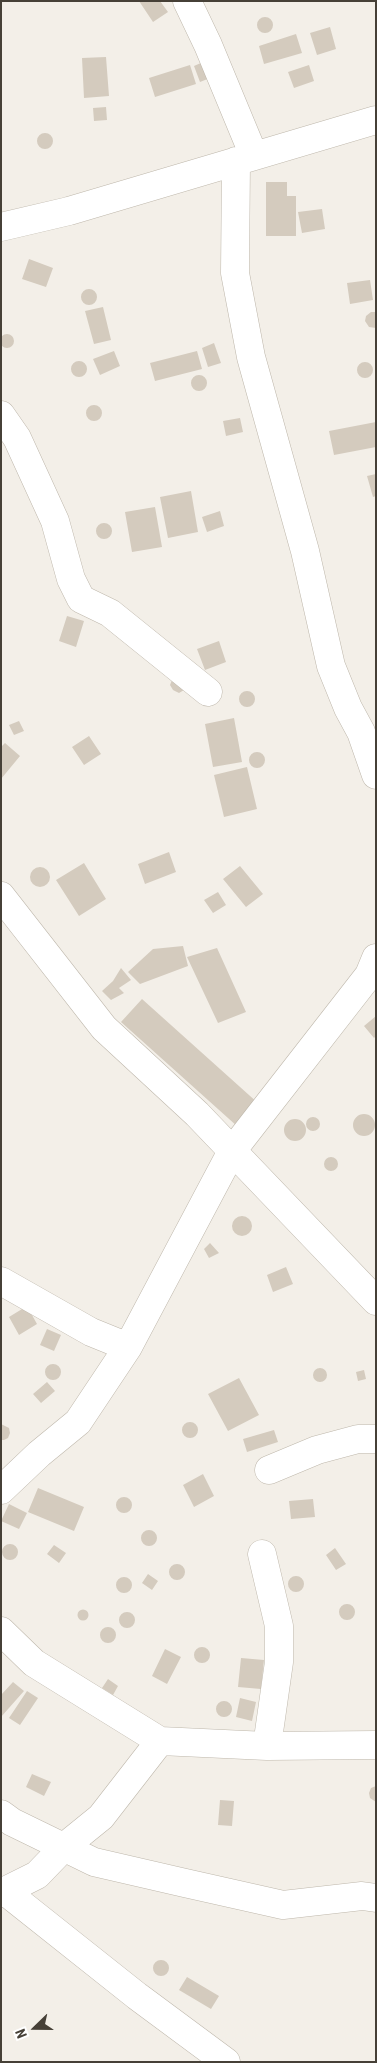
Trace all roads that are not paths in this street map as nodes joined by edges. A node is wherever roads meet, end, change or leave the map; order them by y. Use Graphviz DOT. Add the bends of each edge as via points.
graph roads {
  1 [pos="188,1"];
  2 [pos="376,120"];
  3 [pos="245,159"];
  4 [pos="1,227"];
  5 [pos="1,415"];
  6 [pos="208,692"];
  7 [pos="376,775"];
  8 [pos="1,896"];
  9 [pos="376,958"];
  10 [pos="232,1150"];
  11 [pos="1,1280"];
  12 [pos="376,1301"];
  13 [pos="128,1347"];
  14 [pos="376,1438"];
  15 [pos="269,1470"];
  16 [pos="1,1490"];
  17 [pos="262,1554"];
  18 [pos="1,1631"];
  19 [pos="160,1741"];
  20 [pos="376,1745"];
  21 [pos="267,1746"];
  22 [pos="1,1814"];
  23 [pos="64,1847"];
  24 [pos="4,1893"];
  25 [pos="376,1898"];
  26 [pos="226,2062"];
  1 -- 3 [label="street" via="208,45"];
  2 -- 3 [label="street"];
  3 -- 4 [label="street" via="69,211"];
  3 -- 7 [label="street" via="235,273 251,357 305,551 331,666 361,732"];
  5 -- 6 [label="street" via="17,438 55,521 80,599 110,614"];
  8 -- 10 [label="street" via="104,1028"];
  9 -- 10 [label="street" via="369,975"];
  10 -- 12 [label="street"];
  10 -- 13 [label="street"];
  11 -- 13 [label="street" via="91,1332"];
  13 -- 16 [label="street" via="78,1422"];
  14 -- 15 [label="street" via="358,1439 317,1450"];
  17 -- 21 [label="street" via="274,1598 279,1644"];
  18 -- 19 [label="street" via="34,1663"];
  19 -- 21 [label="street"];
  19 -- 23 [label="street" via="101,1817"];
  20 -- 21 [label="street"];
  22 -- 23 [label="street"];
  23 -- 24 [label="street" via="37,1876"];
  23 -- 25 [label="street" via="94,1862 283,1904 362,1896"];
  24 -- 26 [label="street"];
}
